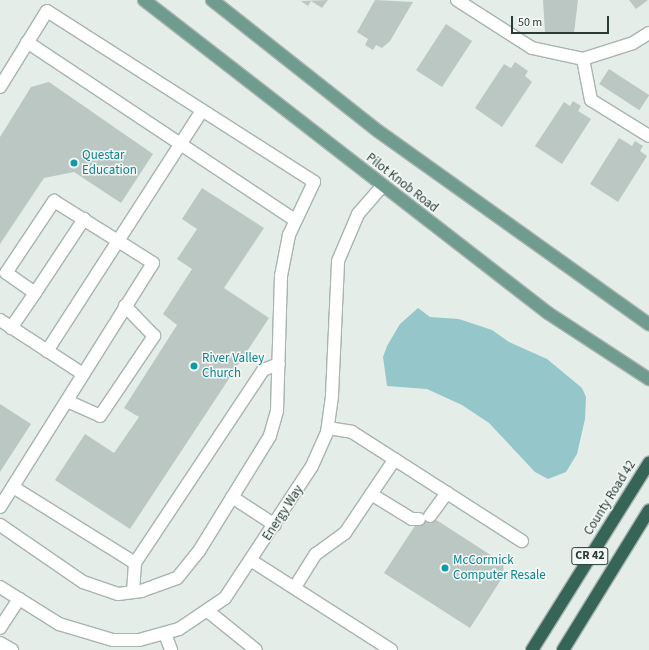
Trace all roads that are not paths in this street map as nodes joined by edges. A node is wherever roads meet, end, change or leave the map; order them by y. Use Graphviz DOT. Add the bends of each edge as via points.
graph roads {
  1 [pos="144,0"];
  2 [pos="212,0"];
  3 [pos="457,0"];
  4 [pos="648,37"];
  5 [pos="27,42"];
  6 [pos="583,59"];
  7 [pos="0,87"];
  8 [pos="201,112"];
  9 [pos="649,136"];
  10 [pos="180,143"];
  11 [pos="382,186"];
  12 [pos="84,220"];
  13 [pos="295,220"];
  14 [pos="118,241"];
  15 [pos="35,293"];
  16 [pos="125,306"];
  17 [pos="0,320"];
  18 [pos="649,324"];
  19 [pos="11,328"];
  20 [pos="47,351"];
  21 [pos="279,364"];
  22 [pos="83,374"];
  23 [pos="649,379"];
  24 [pos="67,400"];
  25 [pos="328,428"];
  26 [pos="394,459"];
  27 [pos="649,462"];
  28 [pos="13,487"];
  29 [pos="447,493"];
  30 [pos="371,494"];
  31 [pos="232,497"];
  32 [pos="0,507"];
  33 [pos="649,510"];
  34 [pos="0,525"];
  35 [pos="275,525"];
  36 [pos="522,541"];
  37 [pos="252,561"];
  38 [pos="135,563"];
  39 [pos="0,587"];
  40 [pos="295,587"];
  41 [pos="133,592"];
  42 [pos="19,599"];
  43 [pos="209,612"];
  44 [pos="0,628"];
  45 [pos="165,634"];
  46 [pos="0,643"];
  47 [pos="12,650"];
  48 [pos="170,650"];
  49 [pos="256,650"];
  50 [pos="391,650"];
  51 [pos="532,650"];
  52 [pos="563,650"];
  1 -- 11 [label="main road, Pilot Knob Road"];
  2 -- 18 [label="main road, Pilot Knob Road" via="378,131"];
  3 -- 6 [label="street" via="532,48"];
  4 -- 6 [label="street"];
  5 -- 7 [label="street"];
  5 -- 8 [label="street" via="47,11"];
  5 -- 10 [label="street"];
  6 -- 9 [label="street" via="591,100"];
  8 -- 10 [label="street"];
  8 -- 13 [label="street" via="314,182"];
  10 -- 13 [label="street"];
  10 -- 14 [label="street"];
  11 -- 23 [label="main road, Pilot Knob Road" via="548,313"];
  11 -- 25 [label="street, Energy Way" via="358,214 338,261"];
  12 -- 14 [label="street"];
  12 -- 15 [label="street"];
  12 -- 15 [label="street" via="54,201 6,273"];
  13 -- 21 [label="street" via="289,235 281,276"];
  14 -- 16 [label="street" via="153,263"];
  14 -- 20 [label="street"];
  15 -- 19 [label="street"];
  16 -- 22 [label="street"];
  16 -- 24 [label="street" via="154,336 100,416"];
  17 -- 19 [label="street"];
  19 -- 20 [label="street"];
  20 -- 22 [label="street"];
  21 -- 31 [label="street" via="277,411 270,436"];
  21 -- 38 [label="street" via="263,370"];
  22 -- 24 [label="street"];
  24 -- 28 [label="street"];
  25 -- 26 [label="street" via="352,432"];
  25 -- 35 [label="street, Energy Way" via="312,466"];
  26 -- 29 [label="street"];
  26 -- 30 [label="street"];
  27 -- 51 [label="highway, County Road 42 / CR 42"];
  28 -- 32 [label="street"];
  28 -- 38 [label="street"];
  29 -- 30 [label="street" via="424,518"];
  29 -- 36 [label="street"];
  30 -- 40 [label="street" via="345,533 316,554"];
  31 -- 35 [label="street"];
  31 -- 41 [label="street" via="199,551 177,578"];
  33 -- 52 [label="highway, CR 42"];
  34 -- 41 [label="street" via="83,582 118,594"];
  35 -- 37 [label="street, Energy Way"];
  37 -- 40 [label="street"];
  37 -- 43 [label="street, Energy Way" via="233,589"];
  38 -- 41 [label="street"];
  39 -- 42 [label="street, Energy Way"];
  40 -- 50 [label="street"];
  42 -- 44 [label="street"];
  42 -- 45 [label="street, Energy Way" via="59,624 98,638 139,640"];
  43 -- 45 [label="street, Energy Way"];
  43 -- 49 [label="street"];
  45 -- 48 [label="street"];
  46 -- 47 [label="street"];
}
